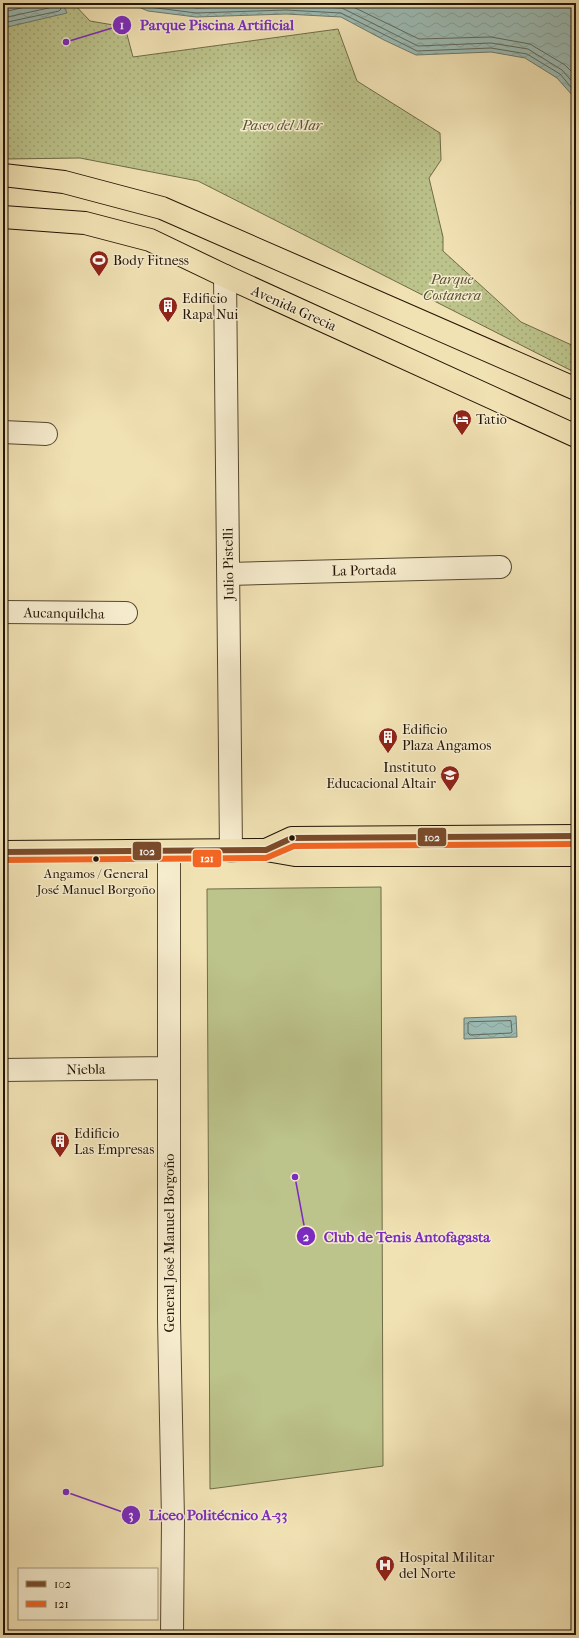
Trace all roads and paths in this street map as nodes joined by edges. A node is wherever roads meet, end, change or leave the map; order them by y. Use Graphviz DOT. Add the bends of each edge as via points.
graph roads {
  1 [pos="3,175"];
  2 [pos="3,217"];
  3 [pos="224,276"];
  4 [pos="576,388"];
  5 [pos="3,432"];
  6 [pos="46,434"];
  7 [pos="576,436"];
  8 [pos="500,567"];
  9 [pos="229,574"];
  10 [pos="3,612"];
  11 [pos="126,613"];
  12 [pos="576,836"];
  13 [pos="266,850"];
  14 [pos="169,851"];
  15 [pos="231,851"];
  16 [pos="3,852"];
  17 [pos="576,855"];
  18 [pos="169,1068"];
  19 [pos="3,1070"];
  20 [pos="172,1635"];
  1 -- 4 [label="main road" via="64,182 162,208"];
  2 -- 3 [label="main road, Avenida Grecia" via="85,223 150,240"];
  3 -- 7 [label="main road, Avenida Grecia"];
  3 -- 9 [label="street, Julio Pistelli"];
  5 -- 6 [label="street"];
  8 -- 9 [label="street, La Portada"];
  9 -- 15 [label="street, Julio Pistelli"];
  10 -- 11 [label="street, Aucanquilcha"];
  12 -- 13 [label="main road" via="292,838"];
  13 -- 15 [label="main road"];
  13 -- 17 [label="main road" via="295,855"];
  14 -- 15 [label="main road"];
  14 -- 16 [label="main road"];
  14 -- 18 [label="street, General José Manuel Borgoño"];
  18 -- 19 [label="street, Niebla"];
  18 -- 20 [label="street, General José Manuel Borgoño"];
}
